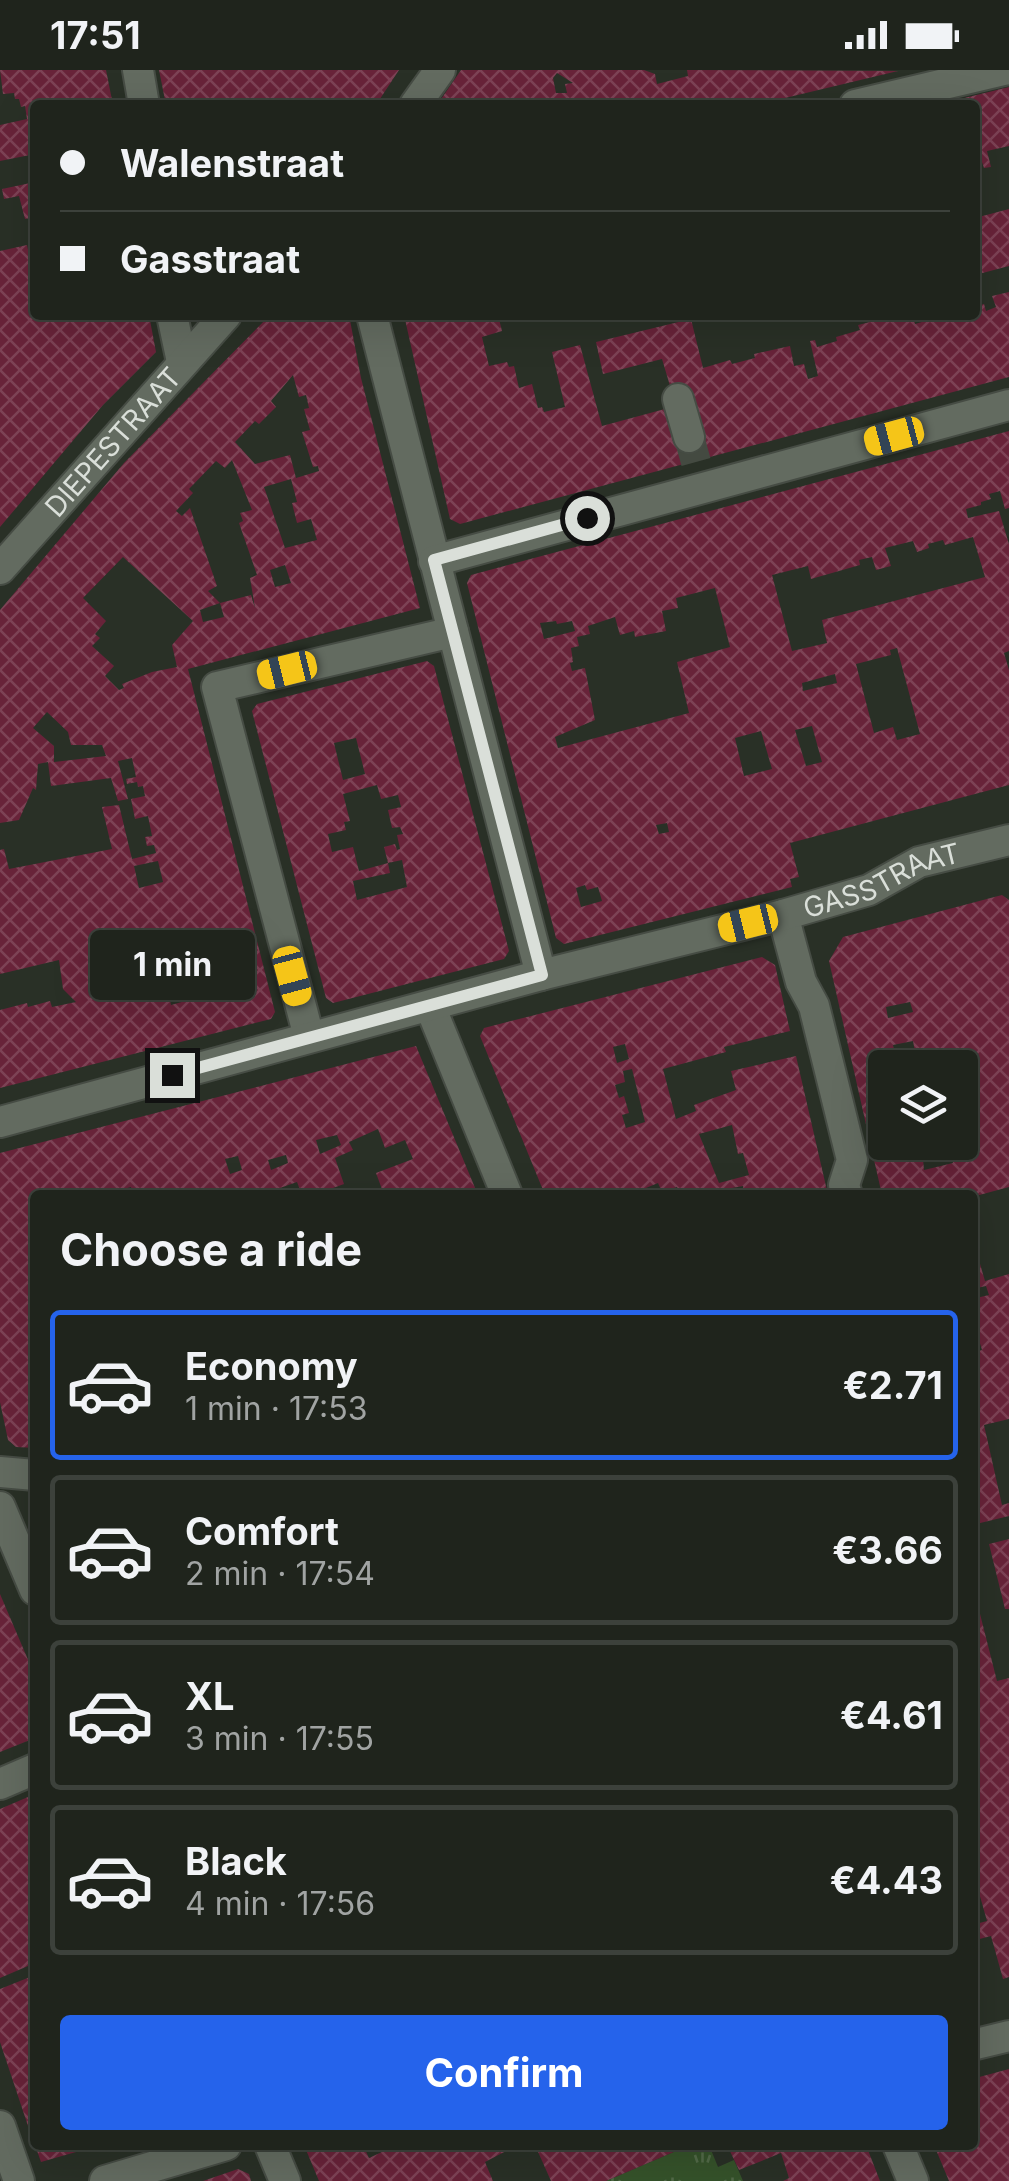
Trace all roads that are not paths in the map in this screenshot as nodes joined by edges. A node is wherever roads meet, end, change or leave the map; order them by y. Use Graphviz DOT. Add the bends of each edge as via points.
graph roads {
  1 [pos="138,70"];
  2 [pos="440,70"];
  3 [pos="1004,70"];
  4 [pos="143,100"];
  5 [pos="419,100"];
  6 [pos="876,100"];
  7 [pos="173,320"];
  8 [pos="221,320"];
  9 [pos="373,320"];
  10 [pos="182,362"];
  11 [pos="678,398"];
  12 [pos="1009,405"];
  13 [pos="696,462"];
  14 [pos="434,560"];
  15 [pos="0,569"];
  16 [pos="452,632"];
  17 [pos="1009,840"];
  18 [pos="783,914"];
  19 [pos="542,975"];
  20 [pos="430,1006"];
  21 [pos="309,1037"];
  22 [pos="0,1122"];
  23 [pos="505,1190"];
  24 [pos="846,1190"];
  25 [pos="0,1472"];
  26 [pos="30,1475"];
  27 [pos="0,1507"];
  28 [pos="30,1578"];
  29 [pos="30,1771"];
  30 [pos="0,1784"];
  31 [pos="1009,2036"];
  32 [pos="978,2044"];
  33 [pos="0,2126"];
  34 [pos="209,2150"];
  35 [pos="272,2150"];
  36 [pos="900,2150"];
  37 [pos="18,2181"];
  38 [pos="105,2181"];
  39 [pos="285,2181"];
  40 [pos="913,2181"];
  1 -- 4 [label="street"];
  2 -- 5 [label="street"];
  3 -- 6 [label="street"];
  7 -- 10 [label="street"];
  8 -- 10 [label="street, DIEPESTRAAT"];
  9 -- 14 [label="street"];
  10 -- 15 [label="street, DIEPESTRAAT"];
  11 -- 13 [label="street"];
  12 -- 13 [label="street"];
  13 -- 14 [label="street"];
  14 -- 16 [label="street"];
  16 -- 19 [label="street"];
  16 -- 21 [label="street" via="217,687"];
  17 -- 18 [label="street, GASSTRAAT" via="919,862 869,890"];
  18 -- 19 [label="street, GASSTRAAT"];
  18 -- 24 [label="street" via="814,1006 852,1160"];
  19 -- 20 [label="street, GASSTRAAT"];
  20 -- 21 [label="street, GASSTRAAT"];
  20 -- 23 [label="street"];
  21 -- 22 [label="street, GASSTRAAT"];
  25 -- 26 [label="street"];
  27 -- 28 [label="street"];
  29 -- 30 [label="street"];
  31 -- 32 [label="street"];
  33 -- 37 [label="street"];
  34 -- 38 [label="street"];
  35 -- 39 [label="street"];
  36 -- 40 [label="street"];
}
